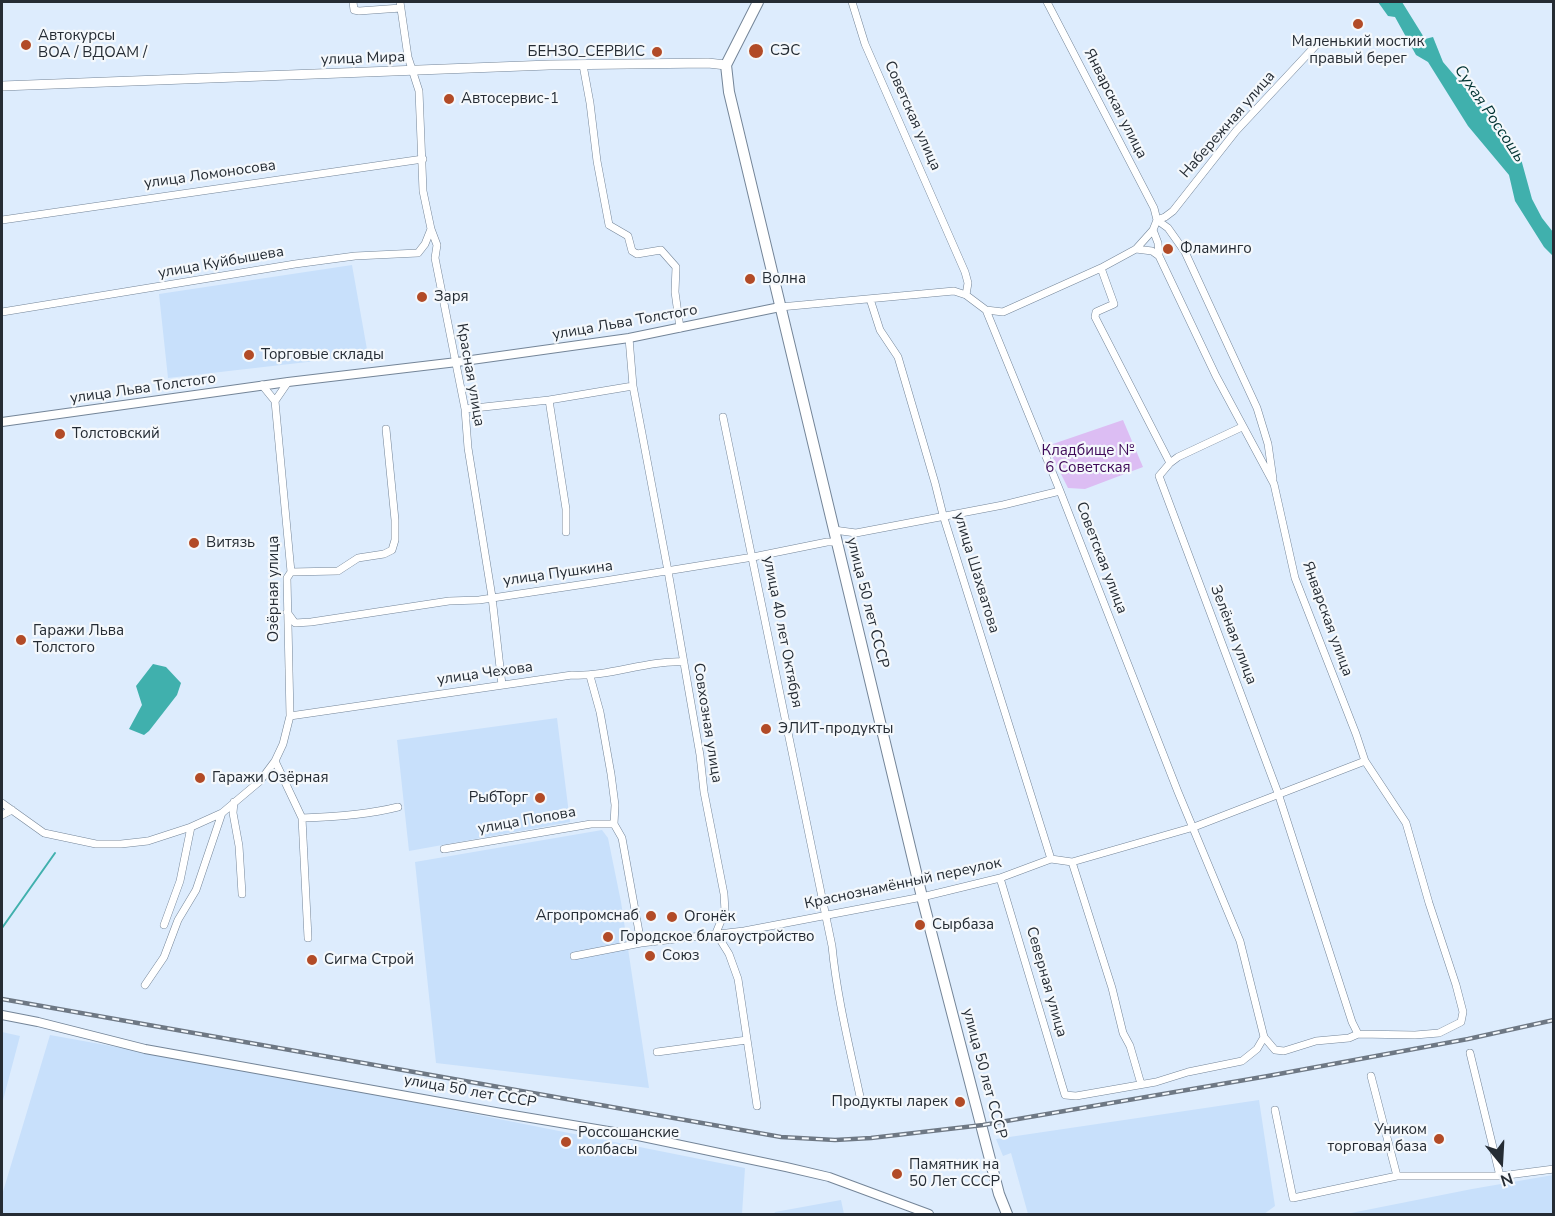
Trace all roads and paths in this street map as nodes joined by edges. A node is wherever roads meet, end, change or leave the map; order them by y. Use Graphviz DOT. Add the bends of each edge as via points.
graph roads {
  1 [pos="353,2"];
  2 [pos="758,2"];
  3 [pos="852,2"];
  4 [pos="1047,2"];
  5 [pos="401,5"];
  6 [pos="1318,43"];
  7 [pos="584,65"];
  8 [pos="726,65"];
  9 [pos="414,72"];
  10 [pos="2,86"];
  11 [pos="423,159"];
  12 [pos="2,220"];
  13 [pos="1157,220"];
  14 [pos="431,229"];
  15 [pos="1153,230"];
  16 [pos="1136,249"];
  17 [pos="1159,256"];
  18 [pos="1101,268"];
  19 [pos="966,295"];
  20 [pos="870,299"];
  21 [pos="780,307"];
  22 [pos="986,310"];
  23 [pos="2,312"];
  24 [pos="680,328"];
  25 [pos="629,338"];
  26 [pos="457,363"];
  27 [pos="288,381"];
  28 [pos="262,386"];
  29 [pos="633,386"];
  30 [pos="549,400"];
  31 [pos="275,401"];
  32 [pos="465,409"];
  33 [pos="723,417"];
  34 [pos="2,422"];
  35 [pos="1242,427"];
  36 [pos="386,429"];
  37 [pos="1170,463"];
  38 [pos="1274,484"];
  39 [pos="1060,491"];
  40 [pos="943,515"];
  41 [pos="834,530"];
  42 [pos="566,532"];
  43 [pos="837,542"];
  44 [pos="753,557"];
  45 [pos="668,571"];
  46 [pos="291,572"];
  47 [pos="492,597"];
  48 [pos="287,612"];
  49 [pos="684,662"];
  50 [pos="590,676"];
  51 [pos="502,685"];
  52 [pos="290,716"];
  53 [pos="275,761"];
  54 [pos="1365,761"];
  55 [pos="1278,793"];
  56 [pos="234,802"];
  57 [pos="2,803"];
  58 [pos="398,807"];
  59 [pos="12,810"];
  60 [pos="222,813"];
  61 [pos="2,815"];
  62 [pos="302,818"];
  63 [pos="614,824"];
  64 [pos="1194,826"];
  65 [pos="191,827"];
  66 [pos="444,849"];
  67 [pos="1051,859"];
  68 [pos="1072,862"];
  69 [pos="1000,878"];
  70 [pos="242,894"];
  71 [pos="922,897"];
  72 [pos="825,916"];
  73 [pos="164,925"];
  74 [pos="716,933"];
  75 [pos="308,938"];
  76 [pos="641,943"];
  77 [pos="574,956"];
  78 [pos="145,985"];
  79 [pos="2,1015"];
  80 [pos="1359,1034"];
  81 [pos="1264,1037"];
  82 [pos="747,1041"];
  83 [pos="657,1052"];
  84 [pos="1470,1053"];
  85 [pos="1371,1076"];
  86 [pos="1141,1084"];
  87 [pos="861,1101"];
  88 [pos="758,1106"];
  89 [pos="1275,1110"];
  90 [pos="1554,1169"];
  91 [pos="1397,1176"];
  92 [pos="1500,1176"];
  93 [pos="1003,1212"];
  94 [pos="929,1215"];
  1 -- 5 [label="street" via="354,10 359,11"];
  2 -- 8 [label="main road"];
  3 -- 19 [label="street, Советская улица" via="865,44 965,272"];
  4 -- 13 [label="street, Январская улица"];
  5 -- 9 [label="street, Красная улица" via="408,57"];
  6 -- 13 [label="street, Набережная улица" via="1236,131 1173,211"];
  7 -- 8 [label="main road, улица Мира"];
  7 -- 9 [label="main road, улица Мира"];
  7 -- 24 [label="street" via="609,225 627,236 632,251 638,254 661,250 676,267"];
  8 -- 21 [label="main road, улица 50 лет СССР" via="735,122"];
  9 -- 10 [label="main road, улица Мира"];
  9 -- 11 [label="street, Красная улица" via="419,91"];
  11 -- 12 [label="street, улица Ломоносова"];
  11 -- 14 [label="street, Красная улица" via="423,191"];
  13 -- 15 [label="street"];
  13 -- 38 [label="street" via="1168,228 1185,252 1257,408"];
  14 -- 23 [label="street, улица Куйбышева" via="418,253 295,264"];
  14 -- 26 [label="street, Красная улица"];
  15 -- 16 [label="street"];
  15 -- 17 [label="street, Январская улица"];
  16 -- 17 [label="street"];
  16 -- 18 [label="street"];
  17 -- 35 [label="street, Январская улица"];
  18 -- 22 [label="street" via="1003,312"];
  18 -- 37 [label="street" via="1114,304 1096,312 1095,317"];
  19 -- 20 [label="street, улица Льва Толстого" via="954,291"];
  19 -- 22 [label="street"];
  20 -- 21 [label="street, улица Льва Толстого"];
  20 -- 40 [label="street, улица Шахватова" via="880,330 898,357"];
  21 -- 24 [label="street, улица Льва Толстого"];
  21 -- 41 [label="main road, улица 50 лет СССР"];
  22 -- 39 [label="street, Советская улица"];
  24 -- 25 [label="street, улица Льва Толстого"];
  25 -- 26 [label="street, улица Льва Толстого"];
  25 -- 29 [label="street, Совхозная улица"];
  26 -- 27 [label="street, улица Льва Толстого"];
  26 -- 32 [label="street, Красная улица"];
  27 -- 28 [label="street, улица Льва Толстого"];
  27 -- 31 [label="street"];
  28 -- 31 [label="street"];
  28 -- 34 [label="street, улица Льва Толстого"];
  29 -- 30 [label="street"];
  29 -- 45 [label="street, Совхозная улица"];
  30 -- 32 [label="street"];
  30 -- 42 [label="street"];
  31 -- 46 [label="street, Озёрная улица"];
  32 -- 47 [label="street, Красная улица"];
  33 -- 44 [label="street, улица 40 лет Октября"];
  35 -- 37 [label="street"];
  35 -- 38 [label="street, Январская улица"];
  36 -- 46 [label="street" via="395,520 392,550 358,558 338,571"];
  37 -- 55 [label="street, Зелёная улица" via="1159,476"];
  38 -- 54 [label="street, Январская улица" via="1295,578"];
  39 -- 40 [label="street"];
  39 -- 64 [label="street, Советская улица"];
  40 -- 41 [label="street" via="856,533"];
  40 -- 67 [label="street, улица Шахватова"];
  41 -- 43 [label="main road, улица 50 лет СССР"];
  43 -- 44 [label="street, улица Пушкина"];
  43 -- 71 [label="main road, улица 50 лет СССР"];
  44 -- 45 [label="street, улица Пушкина"];
  44 -- 72 [label="street, улица 40 лет Октября"];
  45 -- 47 [label="street, улица Пушкина"];
  45 -- 49 [label="street, Совхозная улица"];
  46 -- 48 [label="street, Озёрная улица" via="286,578"];
  47 -- 48 [label="street, улица Пушкина" via="311,622 295,623"];
  47 -- 51 [label="street, Красная улица"];
  48 -- 52 [label="street, Озёрная улица"];
  49 -- 50 [label="street, улица Чехова" via="669,661"];
  49 -- 74 [label="street, Совхозная улица" via="724,894 725,911"];
  50 -- 51 [label="street, улица Чехова"];
  50 -- 63 [label="street" via="611,774"];
  51 -- 52 [label="street, улица Чехова"];
  52 -- 53 [label="street, Озёрная улица"];
  53 -- 56 [label="street, Озёрная улица" via="260,781"];
  53 -- 62 [label="street"];
  54 -- 55 [label="street, Краснознамённый переулок"];
  54 -- 80 [label="street, Январская улица" via="1406,823 1463,1012 1461,1022 1439,1033"];
  55 -- 64 [label="street, Краснознамённый переулок"];
  55 -- 80 [label="street, Зелёная улица"];
  56 -- 60 [label="street, Озёрная улица"];
  56 -- 70 [label="street"];
  57 -- 59 [label="street"];
  58 -- 62 [label="street"];
  59 -- 61 [label="street"];
  59 -- 65 [label="street" via="44,833 96,844 148,841"];
  60 -- 65 [label="street"];
  60 -- 78 [label="street" via="196,890 178,920 164,957"];
  62 -- 75 [label="street"];
  63 -- 66 [label="street, улица Попова" via="591,824"];
  63 -- 76 [label="street" via="622,838"];
  64 -- 68 [label="street, Краснознамённый переулок"];
  64 -- 81 [label="street, Советская улица" via="1196,840 1239,941"];
  65 -- 73 [label="street" via="180,881"];
  67 -- 68 [label="street, Краснознамённый переулок"];
  67 -- 69 [label="street, Краснознамённый переулок"];
  68 -- 86 [label="street"];
  69 -- 71 [label="street, Краснознамённый переулок"];
  69 -- 86 [label="street, Северная улица" via="1065,1095"];
  71 -- 72 [label="street, Краснознамённый переулок"];
  71 -- 93 [label="main road, улица 50 лет СССР"];
  72 -- 74 [label="street, Краснознамённый переулок"];
  72 -- 87 [label="street, улица 40 лет Октября"];
  74 -- 76 [label="street, Краснознамённый переулок"];
  74 -- 82 [label="street" via="738,979"];
  76 -- 77 [label="street, Краснознамённый переулок"];
  79 -- 94 [label="street, улица 50 лет СССР" via="145,1049 638,1136 786,1167 829,1177"];
  80 -- 81 [label="street" via="1284,1051 1275,1050"];
  81 -- 86 [label="street" via="1242,1061"];
  82 -- 83 [label="street"];
  82 -- 88 [label="street"];
  84 -- 92 [label="street"];
  85 -- 91 [label="street"];
  89 -- 91 [label="street" via="1293,1198"];
  90 -- 92 [label="street"];
  91 -- 92 [label="street"];
}
